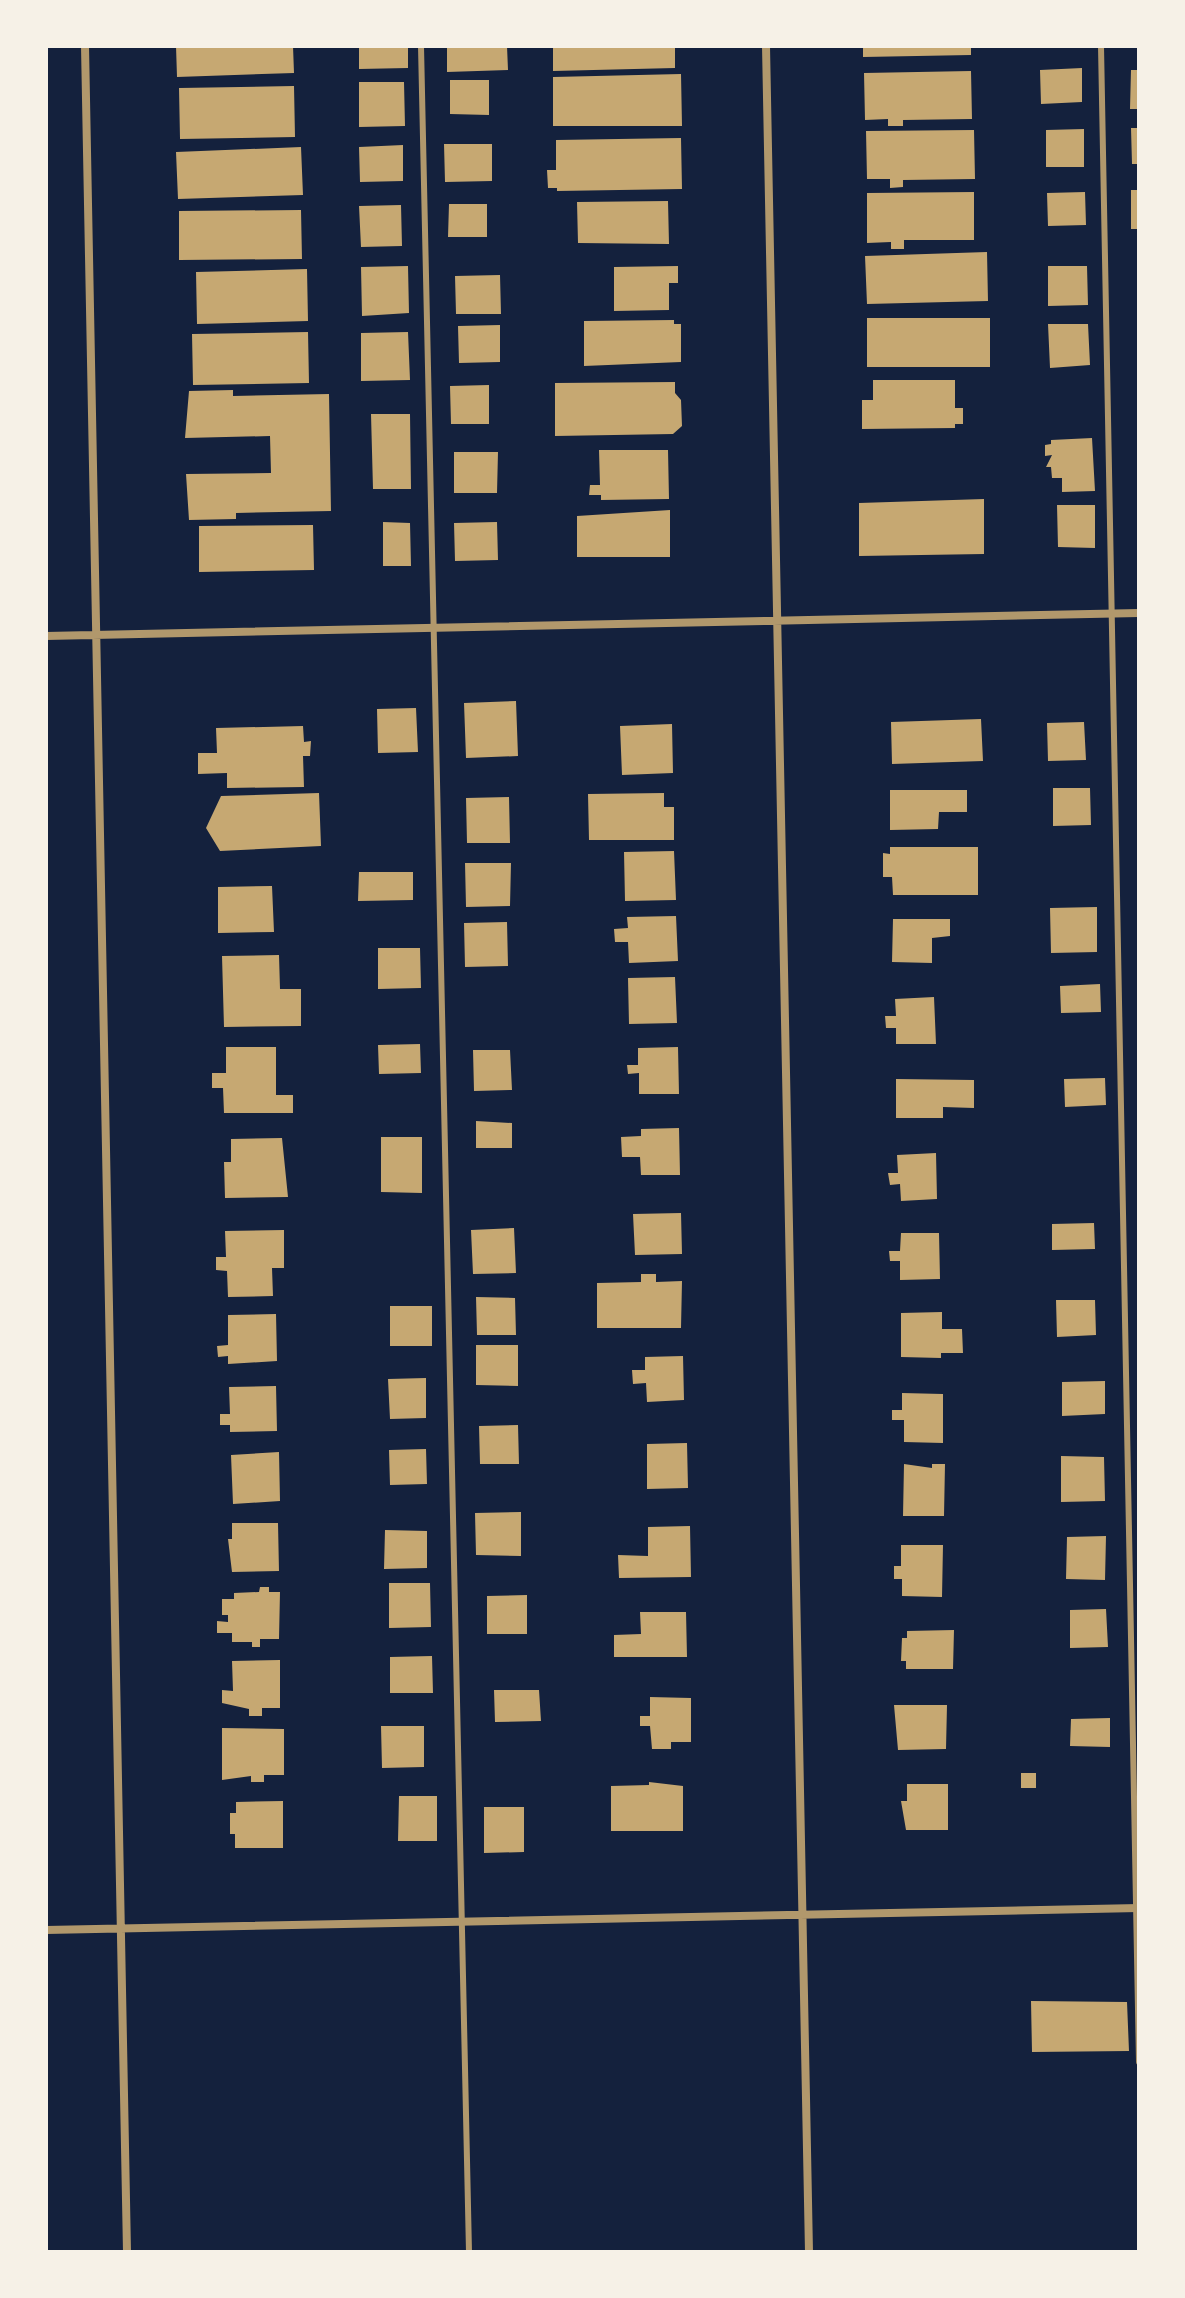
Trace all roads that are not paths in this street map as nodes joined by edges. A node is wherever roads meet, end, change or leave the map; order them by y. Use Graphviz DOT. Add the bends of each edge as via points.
graph roads {
  1 [pos="85,46"];
  2 [pos="421,46"];
  3 [pos="766,46"];
  4 [pos="1101,46"];
  5 [pos="1113,613"];
  6 [pos="1139,613"];
  7 [pos="777,621"];
  8 [pos="432,627"];
  9 [pos="97,635"];
  10 [pos="46,636"];
  11 [pos="1138,1908"];
  12 [pos="802,1915"];
  13 [pos="463,1921"];
  14 [pos="122,1928"];
  15 [pos="46,1930"];
  16 [pos="1139,2062"];
  17 [pos="127,2252"];
  18 [pos="469,2252"];
  19 [pos="809,2252"];
  1 -- 9 [label="street"];
  2 -- 8 [label="lane"];
  3 -- 7 [label="street"];
  4 -- 5 [label="lane"];
  5 -- 6 [label="street"];
  5 -- 7 [label="street"];
  5 -- 11 [label="lane"];
  7 -- 8 [label="street"];
  7 -- 12 [label="street"];
  8 -- 9 [label="street"];
  8 -- 13 [label="lane"];
  9 -- 10 [label="street"];
  9 -- 14 [label="street"];
  11 -- 12 [label="street"];
  11 -- 16 [label="lane"];
  12 -- 13 [label="street"];
  12 -- 19 [label="street"];
  13 -- 14 [label="street"];
  13 -- 18 [label="lane"];
  14 -- 15 [label="street"];
  14 -- 17 [label="street"];
}
